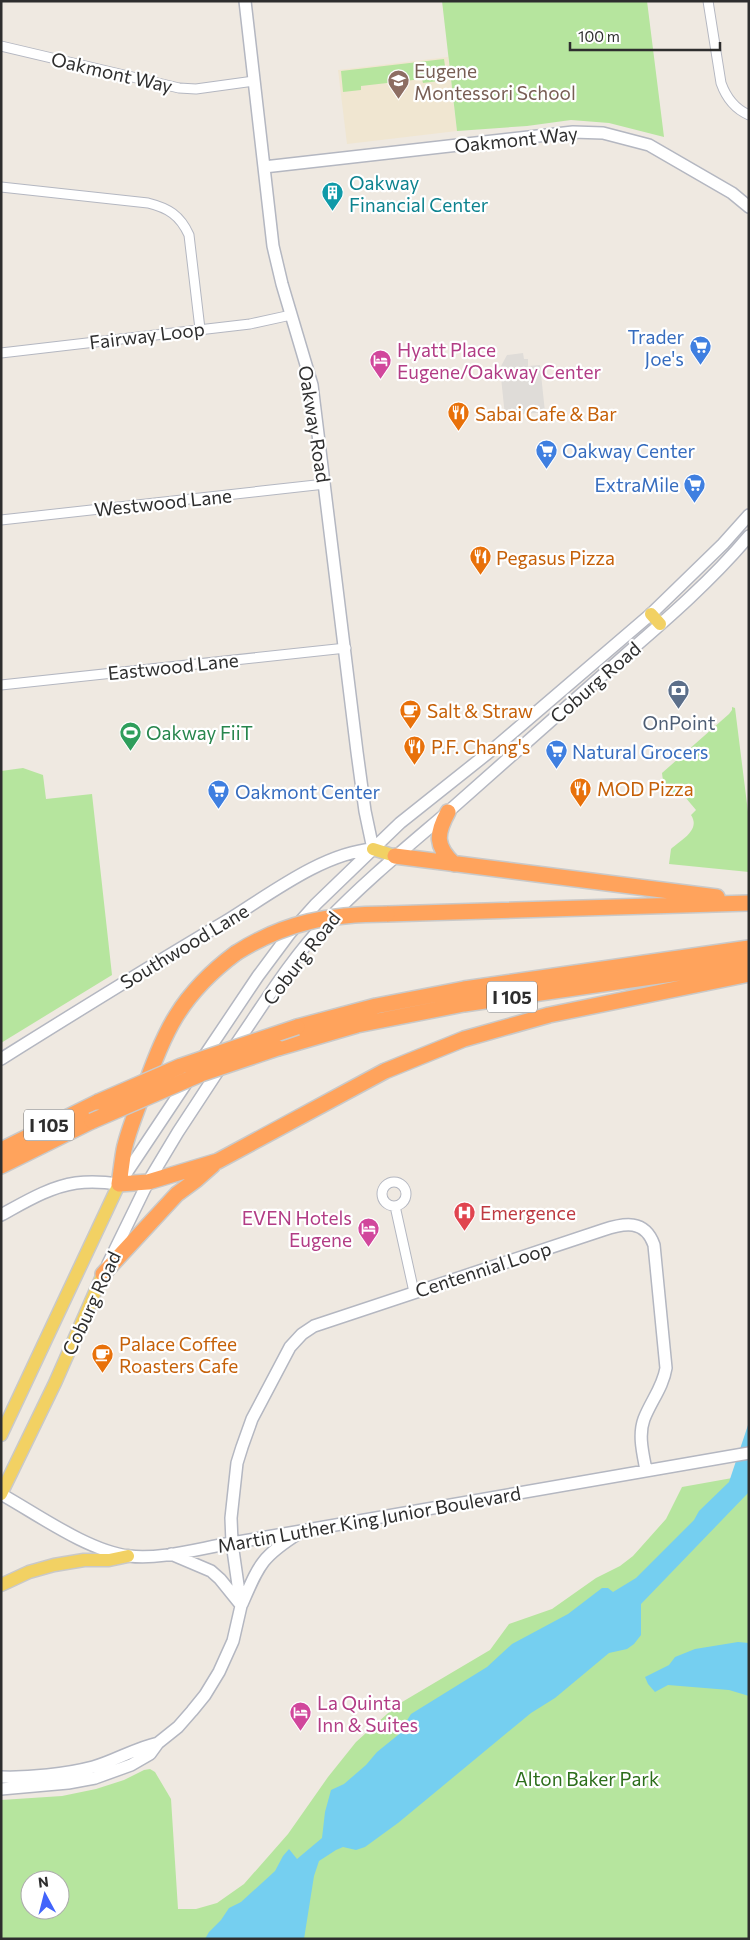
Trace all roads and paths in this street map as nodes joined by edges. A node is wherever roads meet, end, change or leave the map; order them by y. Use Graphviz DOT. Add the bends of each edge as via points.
graph roads {
  1 [pos="245,1"];
  2 [pos="708,1"];
  3 [pos="1,46"];
  4 [pos="254,81"];
  5 [pos="749,114"];
  6 [pos="264,167"];
  7 [pos="1,187"];
  8 [pos="749,207"];
  9 [pos="291,314"];
  10 [pos="200,329"];
  11 [pos="1,353"];
  12 [pos="325,484"];
  13 [pos="749,515"];
  14 [pos="1,520"];
  15 [pos="749,536"];
  16 [pos="651,614"];
  17 [pos="660,624"];
  18 [pos="346,648"];
  19 [pos="1,685"];
  20 [pos="448,812"];
  21 [pos="373,849"];
  22 [pos="395,856"];
  23 [pos="454,864"];
  24 [pos="749,902"];
  25 [pos="749,948"];
  26 [pos="749,963"];
  27 [pos="749,974"];
  28 [pos="1,1059"];
  29 [pos="1,1150"];
  30 [pos="1,1166"];
  31 [pos="196,1174"];
  32 [pos="148,1182"];
  33 [pos="119,1184"];
  34 [pos="394,1206"];
  35 [pos="1,1214"];
  36 [pos="103,1274"];
  37 [pos="414,1292"];
  38 [pos="2,1432"];
  39 [pos="749,1453"];
  40 [pos="646,1470"];
  41 [pos="1,1494"];
  42 [pos="304,1530"];
  43 [pos="232,1543"];
  44 [pos="170,1553"];
  45 [pos="128,1556"];
  46 [pos="1,1585"];
  47 [pos="241,1606"];
  48 [pos="158,1743"];
  49 [pos="1,1777"];
  50 [pos="1,1789"];
  1 -- 4 [label="main road, Oakway Road"];
  2 -- 5 [label="street" via="721,83 735,106"];
  3 -- 4 [label="street, Oakmont Way" via="179,88 196,89"];
  4 -- 6 [label="main road, Oakway Road"];
  6 -- 8 [label="main road, Oakmont Way" via="573,132 600,132 649,145"];
  6 -- 9 [label="main road, Oakway Road" via="273,246"];
  7 -- 10 [label="street" via="148,203 176,214 189,235"];
  9 -- 10 [label="street, Fairway Loop" via="250,324"];
  9 -- 12 [label="main road, Oakway Road" via="312,385"];
  10 -- 11 [label="street, Fairway Loop"];
  12 -- 14 [label="street, Westwood Lane"];
  12 -- 18 [label="main road, Oakway Road"];
  13 -- 16 [label="main road, Coburg Road"];
  15 -- 17 [label="main road, Coburg Road"];
  16 -- 17 [label="main road"];
  16 -- 21 [label="main road, Coburg Road"];
  17 -- 20 [label="main road, Coburg Road"];
  18 -- 19 [label="street, Eastwood Lane"];
  18 -- 21 [label="main road, Oakway Road" via="365,811"];
  20 -- 22 [label="main road, Coburg Road"];
  20 -- 23 [label="highway" via="439,838 442,850"];
  21 -- 22 [label="main road"];
  21 -- 28 [label="main road, Southwood Lane" via="356,851 316,867"];
  21 -- 33 [label="main road, Coburg Road" via="316,904 263,968"];
  22 -- 23 [label="highway"];
  22 -- 32 [label="main road, Coburg Road" via="324,924 287,970"];
  23 -- 24 [label="highway"];
  24 -- 33 [label="highway, bridge" via="355,914 310,920 276,931 213,970 173,1020 156,1053 124,1149"];
  25 -- 29 [label="highway, I 105, bridge" via="464,989 376,1006 297,1027 181,1066"];
  26 -- 30 [label="highway, I 105, bridge" via="464,1004 356,1025 193,1077 92,1121"];
  27 -- 31 [label="highway" via="549,1015 464,1039 385,1071"];
  31 -- 32 [label="highway"];
  31 -- 36 [label="highway"];
  32 -- 33 [label="highway"];
  32 -- 36 [label="main road, Coburg Road"];
  33 -- 35 [label="main road" via="90,1182 61,1187"];
  33 -- 38 [label="main road, Coburg Road"];
  34 -- 37 [label="street"];
  36 -- 41 [label="main road, Coburg Road"];
  37 -- 40 [label="main road, Centennial Loop" via="617,1226 630,1224 645,1230 654,1245 666,1368 642,1429"];
  37 -- 43 [label="main road, Centennial Loop" via="314,1326 290,1347 252,1419 237,1463 231,1518"];
  39 -- 40 [label="main road, Martin Luther King Junior Boulevard"];
  40 -- 42 [label="main road, Martin Luther King Junior Boulevard"];
  41 -- 45 [label="main road, Martin Luther King Junior Boulevard" via="80,1539"];
  42 -- 43 [label="main road, Martin Luther King Junior Boulevard"];
  42 -- 47 [label="main road" via="263,1560"];
  43 -- 44 [label="main road, Martin Luther King Junior Boulevard"];
  43 -- 47 [label="main road, Centennial Loop"];
  44 -- 45 [label="main road, Martin Luther King Junior Boulevard"];
  44 -- 47 [label="main road" via="210,1570"];
  45 -- 46 [label="main road" via="67,1562 39,1569"];
  47 -- 48 [label="main road" via="233,1641 219,1672 205,1695"];
  48 -- 49 [label="main road" via="93,1767"];
  48 -- 50 [label="main road" via="150,1754 131,1766 95,1778"];
}
